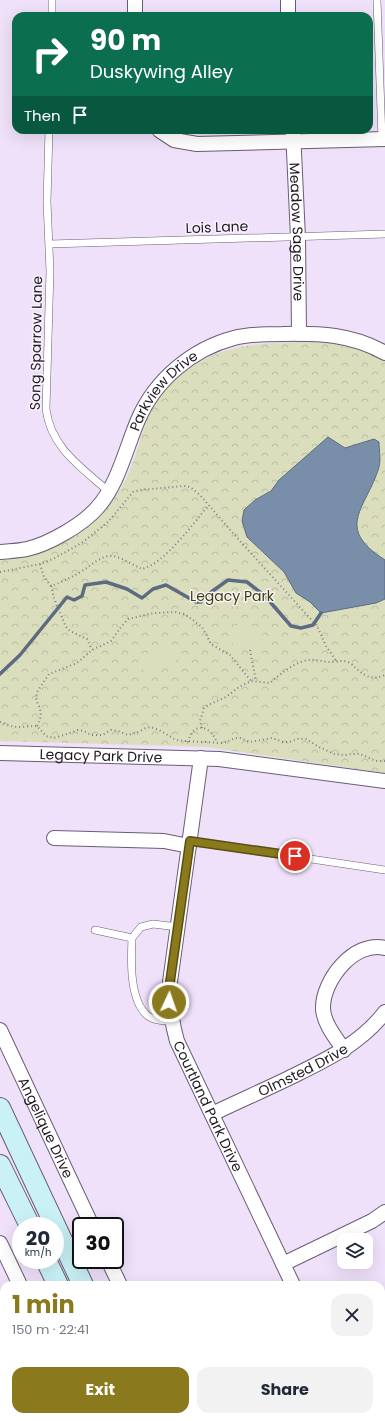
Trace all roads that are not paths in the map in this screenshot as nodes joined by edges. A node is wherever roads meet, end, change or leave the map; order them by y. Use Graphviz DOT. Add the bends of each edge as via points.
graph roads {
  1 [pos="52,0"];
  2 [pos="135,0"];
  3 [pos="288,0"];
  4 [pos="377,0"];
  5 [pos="52,12"];
  6 [pos="135,12"];
  7 [pos="288,12"];
  8 [pos="382,51"];
  9 [pos="49,134"];
  10 [pos="165,134"];
  11 [pos="293,136"];
  12 [pos="383,139"];
  13 [pos="385,234"];
  14 [pos="298,238"];
  15 [pos="50,244"];
  16 [pos="299,334"];
  17 [pos="385,353"];
  18 [pos="108,491"];
  19 [pos="0,552"];
  20 [pos="0,753"];
  21 [pos="201,758"];
  22 [pos="385,781"];
  23 [pos="54,838"];
  24 [pos="189,843"];
  25 [pos="385,870"];
  26 [pos="178,927"];
  27 [pos="95,930"];
  28 [pos="132,938"];
  29 [pos="385,948"];
  30 [pos="385,1012"];
  31 [pos="172,1021"];
  32 [pos="0,1030"];
  33 [pos="344,1050"];
  34 [pos="0,1108"];
  35 [pos="212,1114"];
  36 [pos="0,1165"];
  37 [pos="385,1212"];
  38 [pos="26,1217"];
  39 [pos="88,1217"];
  40 [pos="0,1243"];
  41 [pos="283,1264"];
  42 [pos="50,1269"];
  43 [pos="112,1269"];
  44 [pos="18,1281"];
  45 [pos="56,1281"];
  46 [pos="81,1281"];
  47 [pos="118,1281"];
  48 [pos="291,1281"];
  1 -- 5 [label="lane"];
  2 -- 6 [label="street"];
  3 -- 7 [label="street"];
  4 -- 8 [label="lane"];
  8 -- 12 [label="lane"];
  9 -- 15 [label="lane, Song Sparrow Lane" via="47,202"];
  10 -- 11 [label="street" via="174,140 197,144"];
  11 -- 12 [label="street"];
  11 -- 14 [label="street, Meadow Sage Drive"];
  13 -- 14 [label="lane, Lois Lane"];
  14 -- 15 [label="lane, Lois Lane"];
  14 -- 16 [label="street, Meadow Sage Drive"];
  15 -- 18 [label="lane, Song Sparrow Lane" via="46,409 48,423 56,440 72,459"];
  16 -- 17 [label="street, Parkview Drive" via="343,336"];
  16 -- 18 [label="street, Parkview Drive" via="234,338 212,346 171,372 148,400 138,419 120,469"];
  18 -- 19 [label="street, Parkview Drive" via="97,508 59,536 28,548"];
  20 -- 21 [label="street, Legacy Park Drive"];
  21 -- 22 [label="street, Legacy Park Drive"];
  21 -- 24 [label="street"];
  23 -- 24 [label="street"];
  24 -- 25 [label="lane"];
  24 -- 26 [label="street, Courtland Park Drive"];
  26 -- 28 [label="lane" via="153,924 141,927"];
  26 -- 31 [label="street, Courtland Park Drive" via="170,982 169,1002"];
  27 -- 28 [label="lane"];
  28 -- 31 [label="lane" via="132,978 141,1008 155,1019"];
  29 -- 33 [label="street" via="358,951 348,958 328,986 323,1010 327,1023"];
  30 -- 33 [label="street, Olmsted Drive" via="365,1034"];
  31 -- 35 [label="street, Courtland Park Drive" via="177,1041"];
  32 -- 39 [label="street, Angelique Drive"];
  33 -- 35 [label="street, Olmsted Drive"];
  34 -- 46 [label="main road"];
  35 -- 41 [label="street, Courtland Park Drive"];
  36 -- 38 [label="main road"];
  37 -- 41 [label="street" via="372,1221"];
  40 -- 44 [label="street"];
  41 -- 48 [label="street, Courtland Park Drive"];
  42 -- 45 [label="main road"];
  43 -- 47 [label="street"];
}
